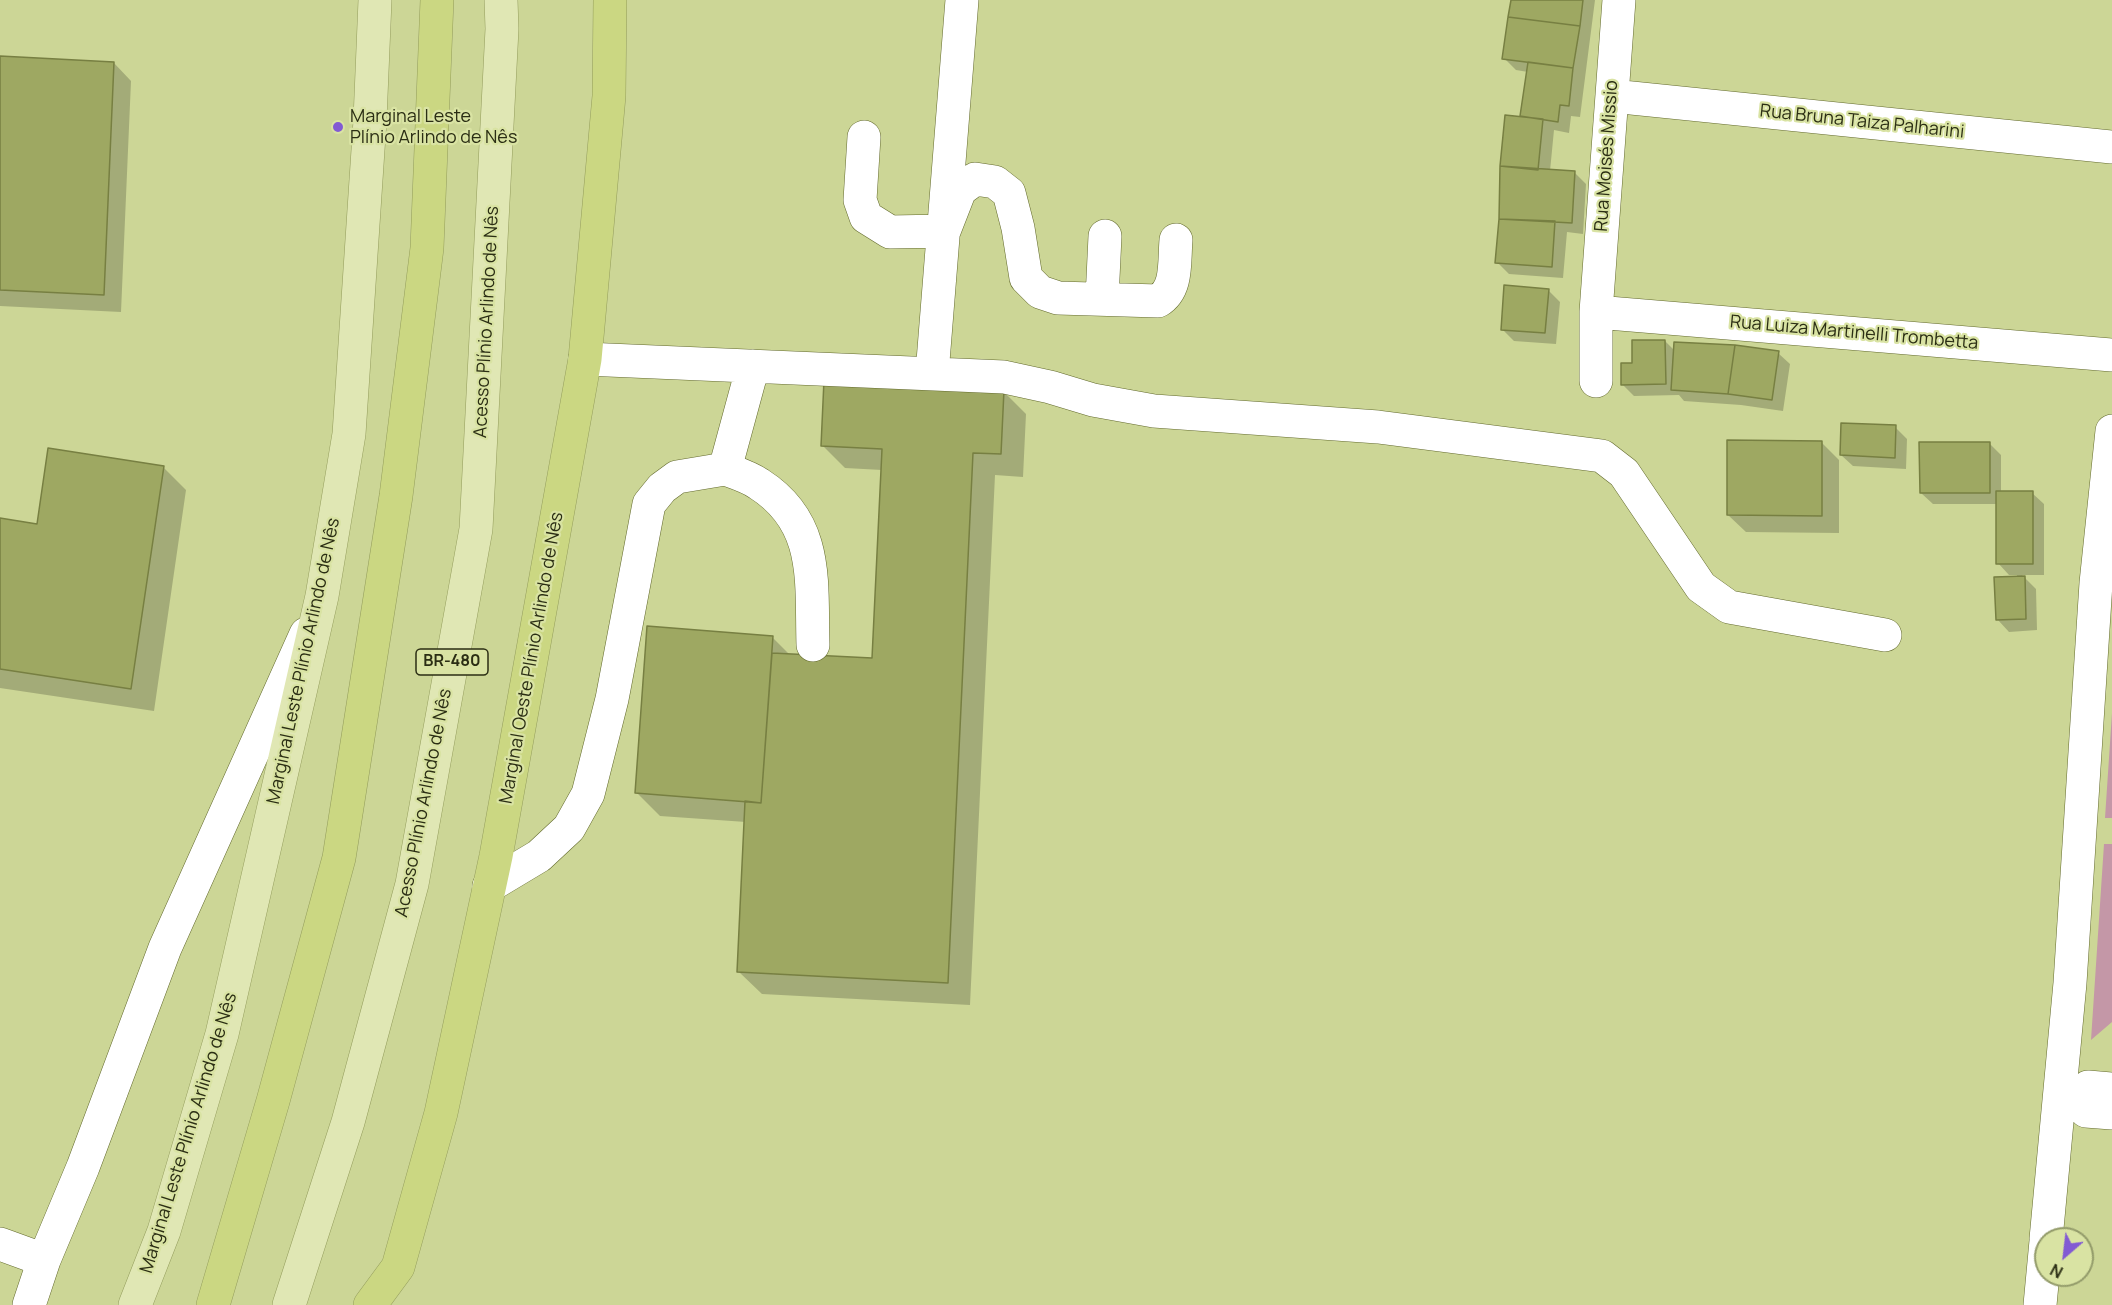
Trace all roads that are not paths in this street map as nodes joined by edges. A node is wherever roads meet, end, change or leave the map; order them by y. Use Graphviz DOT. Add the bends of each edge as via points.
graph roads {
  1 [pos="375,0"];
  2 [pos="437,0"];
  3 [pos="501,0"];
  4 [pos="610,0"];
  5 [pos="962,0"];
  6 [pos="1619,0"];
  7 [pos="1612,96"];
  8 [pos="864,137"];
  9 [pos="2112,147"];
  10 [pos="944,231"];
  11 [pos="1105,236"];
  12 [pos="1176,240"];
  13 [pos="1102,299"];
  14 [pos="1596,312"];
  15 [pos="2112,355"];
  16 [pos="585,359"];
  17 [pos="753,366"];
  18 [pos="932,374"];
  19 [pos="1596,381"];
  20 [pos="2112,431"];
  21 [pos="725,469"];
  22 [pos="322,596"];
  23 [pos="1885,634"];
  24 [pos="813,645"];
  25 [pos="489,886"];
  26 [pos="2112,1089"];
  27 [pos="2112,1113"];
  28 [pos="2047,1227"];
  29 [pos="0,1244"];
  30 [pos="44,1260"];
  31 [pos="398,1267"];
  32 [pos="2042,1287"];
  33 [pos="29,1305"];
  34 [pos="135,1305"];
  35 [pos="213,1305"];
  36 [pos="289,1305"];
  37 [pos="370,1305"];
  38 [pos="383,1305"];
  39 [pos="2040,1305"];
  1 -- 22 [label="main road, Marginal Leste Plínio Arlindo de Nês" via="349,434"];
  2 -- 35 [label="highway" via="427,248 396,496 339,858"];
  3 -- 36 [label="main road, Acesso Plínio Arlindo de Nês / BR-480" via="476,529 412,884 348,1122"];
  4 -- 16 [label="highway, Marginal Oeste Plínio Arlindo de Nês" via="609,96"];
  5 -- 10 [label="street"];
  6 -- 7 [label="street, Rua Moisés Missio"];
  7 -- 9 [label="street, Rua Bruna Taiza Palharini"];
  7 -- 14 [label="street, Rua Moisés Missio"];
  8 -- 10 [label="street" via="860,200 866,217 890,232"];
  10 -- 13 [label="street" via="960,190 975,179 995,182 1009,193 1026,278 1040,292 1058,298"];
  10 -- 18 [label="street"];
  11 -- 13 [label="street"];
  12 -- 13 [label="street" via="1173,283 1168,295 1158,301"];
  14 -- 15 [label="street, Rua Luiza Martinelli Trombetta"];
  14 -- 19 [label="street, Rua Moisés Missio"];
  16 -- 17 [label="street"];
  16 -- 25 [label="highway, Marginal Oeste Plínio Arlindo de Nês"];
  17 -- 18 [label="street"];
  17 -- 21 [label="street"];
  18 -- 23 [label="street" via="1004,377 1154,411 1378,427 1602,456 1624,473 1701,587 1729,607"];
  20 -- 28 [label="street" via="2096,583 2070,983"];
  21 -- 24 [label="street" via="759,483 785,506 804,534 810,558"];
  21 -- 25 [label="street" via="677,477 649,504 612,699 588,794 569,828 539,856"];
  22 -- 30 [label="street" via="165,948"];
  22 -- 34 [label="main road, Marginal Leste Plínio Arlindo de Nês" via="222,1034 164,1231"];
  25 -- 31 [label="highway, Marginal Oeste Plínio Arlindo de Nês" via="441,1113"];
  26 -- 27 [label="street" via="2088,1087 2086,1111"];
  29 -- 30 [label="street"];
  30 -- 33 [label="street"];
  31 -- 37 [label="highway"];
  31 -- 38 [label="main road, Marginal Oeste Plínio Arlindo de Nês"];
  32 -- 39 [label="street"];
}
